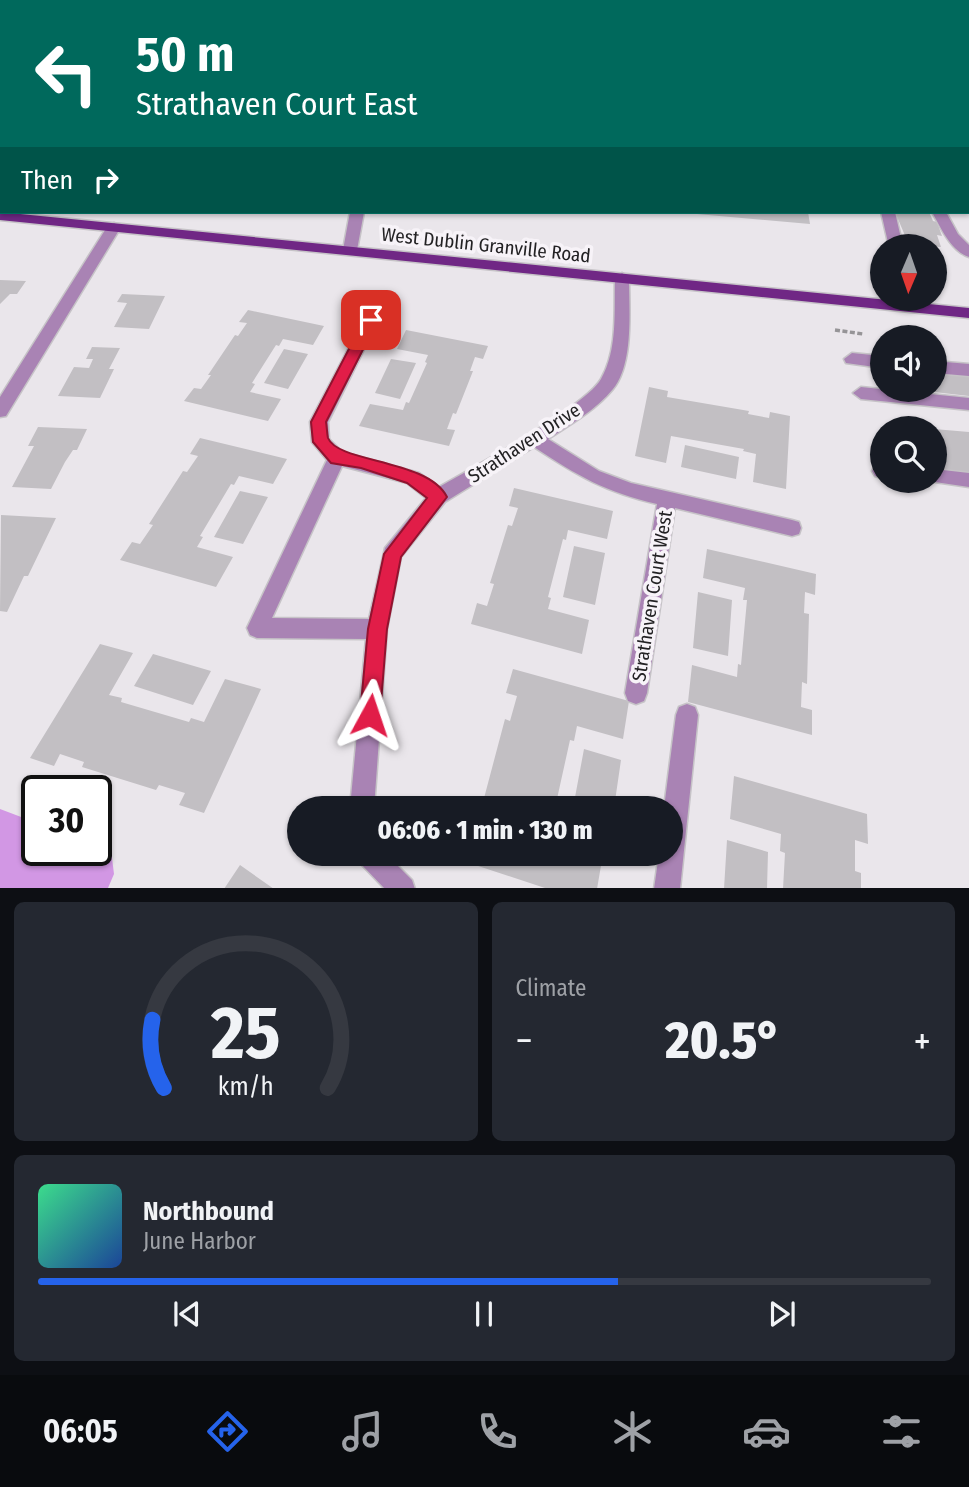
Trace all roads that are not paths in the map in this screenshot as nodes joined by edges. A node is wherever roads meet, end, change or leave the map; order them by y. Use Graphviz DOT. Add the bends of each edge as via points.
graph roads {
  1 [pos="357,214"];
  2 [pos="888,214"];
  3 [pos="940,214"];
  4 [pos="0,216"];
  5 [pos="114,227"];
  6 [pos="893,234"];
  7 [pos="350,250"];
  8 [pos="969,253"];
  9 [pos="622,278"];
  10 [pos="969,313"];
  11 [pos="371,320"];
  12 [pos="852,359"];
  13 [pos="870,361"];
  14 [pos="947,368"];
  15 [pos="969,370"];
  16 [pos="861,393"];
  17 [pos="969,404"];
  18 [pos="0,411"];
  19 [pos="535,439"];
  20 [pos="337,458"];
  21 [pos="947,477"];
  22 [pos="969,480"];
  23 [pos="438,497"];
  24 [pos="667,499"];
  25 [pos="792,528"];
  26 [pos="377,629"];
  27 [pos="636,693"];
  28 [pos="687,715"];
  29 [pos="363,796"];
  30 [pos="381,866"];
  31 [pos="403,888"];
  32 [pos="667,888"];
  1 -- 7 [label="street"];
  2 -- 6 [label="street"];
  3 -- 8 [label="street" via="952,236"];
  4 -- 5 [label="main road, West Dublin Granville Road"];
  5 -- 7 [label="main road, West Dublin Granville Road"];
  5 -- 18 [label="street"];
  7 -- 9 [label="main road, West Dublin Granville Road"];
  9 -- 10 [label="main road, West Dublin Granville Road"];
  9 -- 19 [label="street, Strathaven Drive" via="620,351 607,385"];
  11 -- 20 [label="street" via="319,422 321,442"];
  12 -- 13 [label="street"];
  14 -- 15 [label="street"];
  16 -- 17 [label="street"];
  19 -- 23 [label="street, Strathaven Drive"];
  19 -- 24 [label="street, Strathaven Court West" via="593,476"];
  20 -- 23 [label="street" via="412,478"];
  20 -- 26 [label="street" via="257,628"];
  21 -- 22 [label="street"];
  23 -- 26 [label="street, Strathaven Drive" via="392,554"];
  24 -- 25 [label="street, Strathaven Court West"];
  24 -- 27 [label="street, Strathaven Court West"];
  26 -- 29 [label="street, Strathaven Drive"];
  28 -- 32 [label="street"];
  30 -- 31 [label="street"];
}
